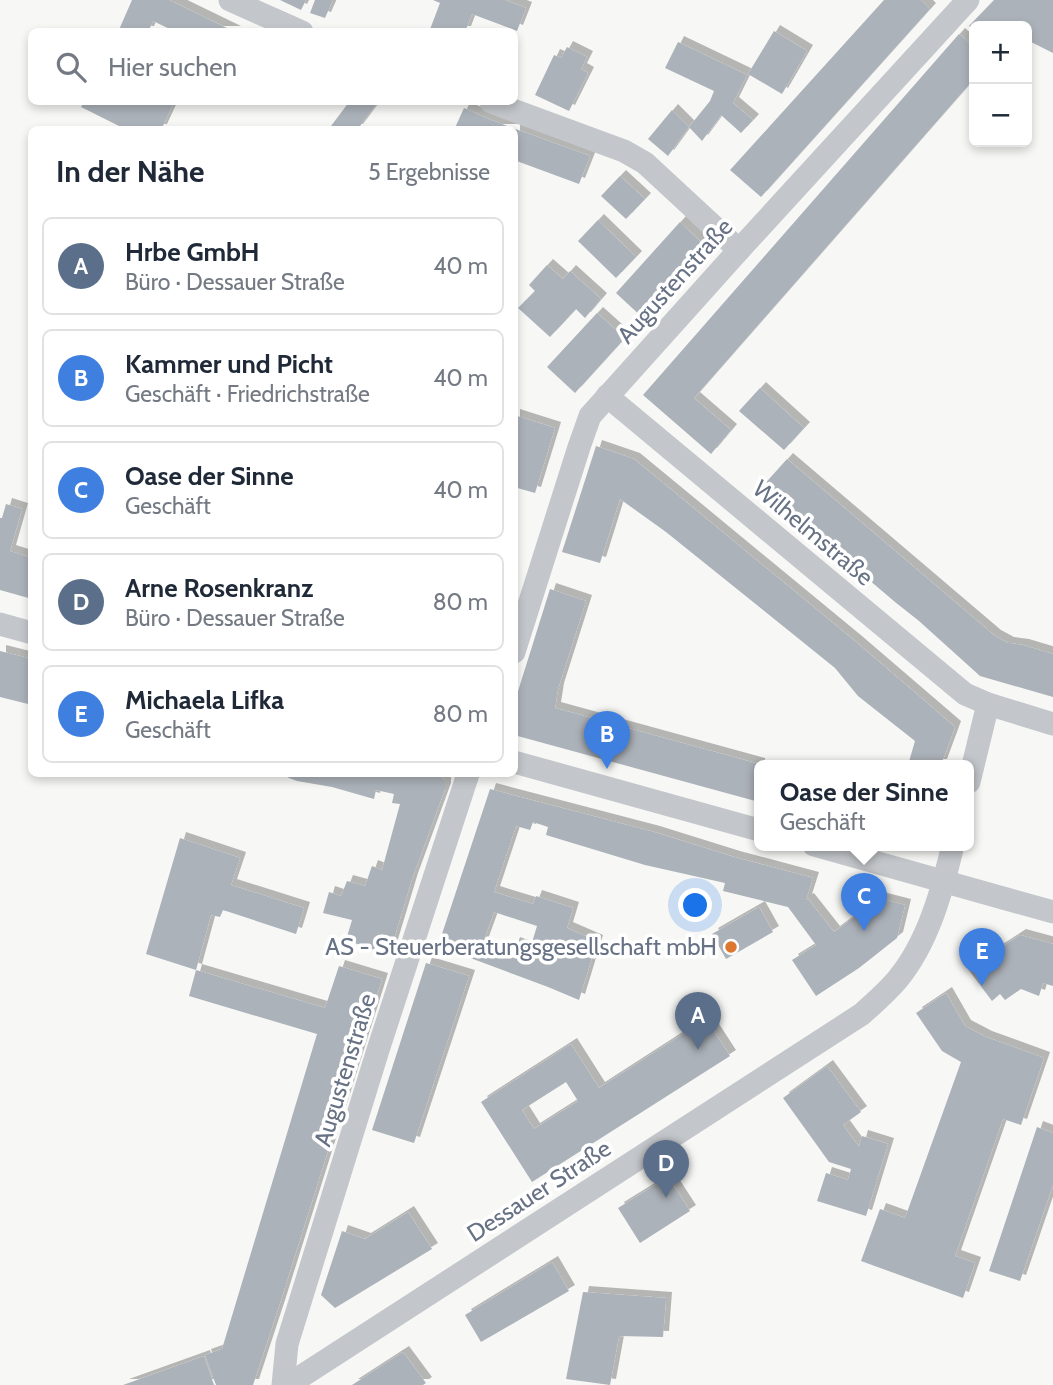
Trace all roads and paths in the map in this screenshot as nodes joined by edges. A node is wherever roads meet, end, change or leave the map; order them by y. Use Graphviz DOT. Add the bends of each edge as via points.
graph roads {
  1 [pos="230,0"];
  2 [pos="968,0"];
  3 [pos="293,28"];
  4 [pos="499,105"];
  5 [pos="739,250"];
  6 [pos="607,396"];
  7 [pos="0,624"];
  8 [pos="28,632"];
  9 [pos="518,639"];
  10 [pos="988,704"];
  11 [pos="1053,723"];
  12 [pos="974,761"];
  13 [pos="518,763"];
  14 [pos="467,777"];
  15 [pos="754,829"];
  16 [pos="836,851"];
  17 [pos="952,851"];
  18 [pos="944,881"];
  19 [pos="1053,912"];
  20 [pos="285,1385"];
  1 -- 3 [label="street"];
  2 -- 5 [label="street, Augustenstraße"];
  4 -- 5 [label="street" via="645,163"];
  5 -- 6 [label="street, Augustenstraße"];
  6 -- 9 [label="street, Augustenstraße" via="590,416"];
  6 -- 10 [label="street, Wilhelmstraße" via="965,694"];
  7 -- 8 [label="street"];
  10 -- 11 [label="street, Wilhelmstraße"];
  10 -- 12 [label="street"];
  13 -- 15 [label="street"];
  14 -- 20 [label="street, Augustenstraße" via="287,1344"];
  16 -- 18 [label="street"];
  17 -- 18 [label="street, Dessauer Straße"];
  18 -- 19 [label="street"];
  18 -- 20 [label="street, Dessauer Straße" via="912,957 862,1014"];
}
